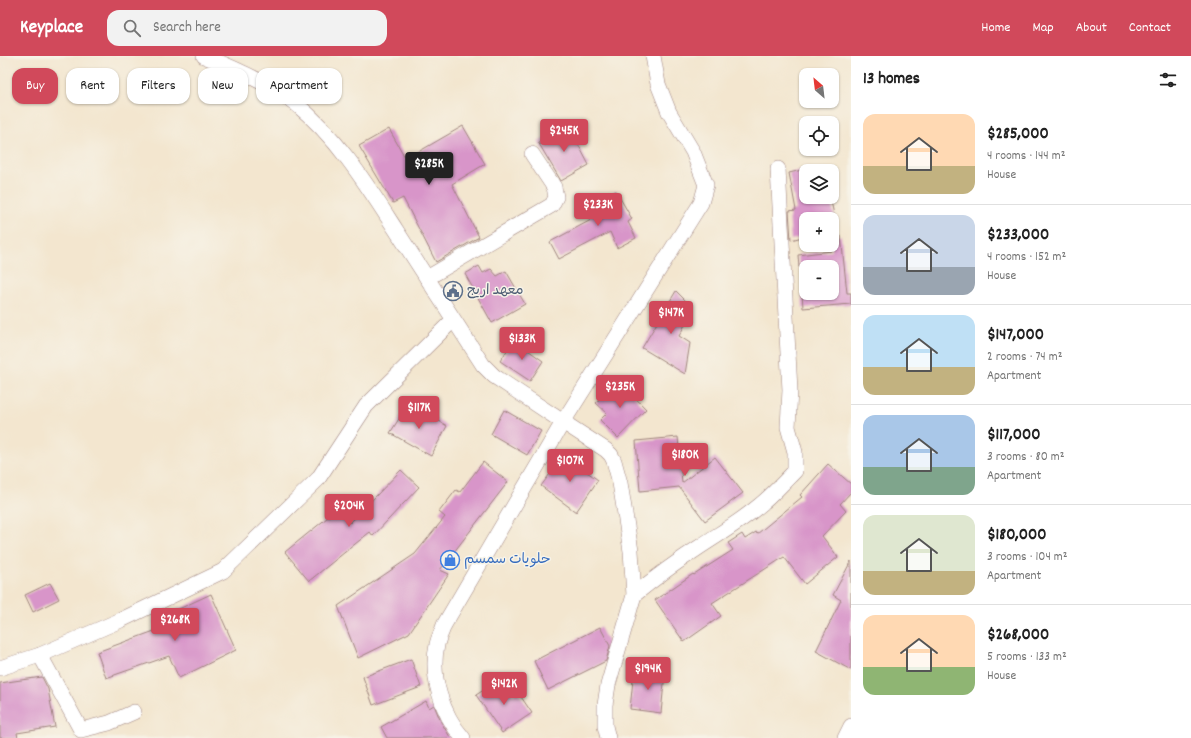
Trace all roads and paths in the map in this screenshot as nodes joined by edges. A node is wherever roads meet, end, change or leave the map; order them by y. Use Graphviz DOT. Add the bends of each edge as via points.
graph roads {
  1 [pos="204,56"];
  2 [pos="653,56"];
  3 [pos="532,154"];
  4 [pos="778,169"];
  5 [pos="427,278"];
  6 [pos="454,320"];
  7 [pos="563,422"];
  8 [pos="634,595"];
  9 [pos="40,655"];
  10 [pos="0,668"];
  11 [pos="134,712"];
  12 [pos="851,726"];
  13 [pos="463,738"];
  14 [pos="608,738"];
  15 [pos="845,738"];
  1 -- 5 [label="street" via="265,84 295,103 317,124 337,145 364,181"];
  2 -- 7 [label="street" via="658,84 669,112 693,152 706,185 701,203"];
  3 -- 5 [label="street" via="554,187 556,197 552,205"];
  4 -- 8 [label="street" via="790,390 788,427 795,452 795,471 750,513 670,567"];
  5 -- 6 [label="street"];
  6 -- 7 [label="street" via="483,365 494,376"];
  6 -- 9 [label="street" via="366,406 318,479 223,572"];
  7 -- 8 [label="street" via="606,450 614,461 631,551"];
  7 -- 13 [label="street" via="444,625 437,645 436,681 451,721"];
  8 -- 14 [label="street" via="608,686 605,705"];
  9 -- 10 [label="street"];
  9 -- 11 [label="street" via="80,730 109,723"];
  12 -- 15 [label="street"];
}
